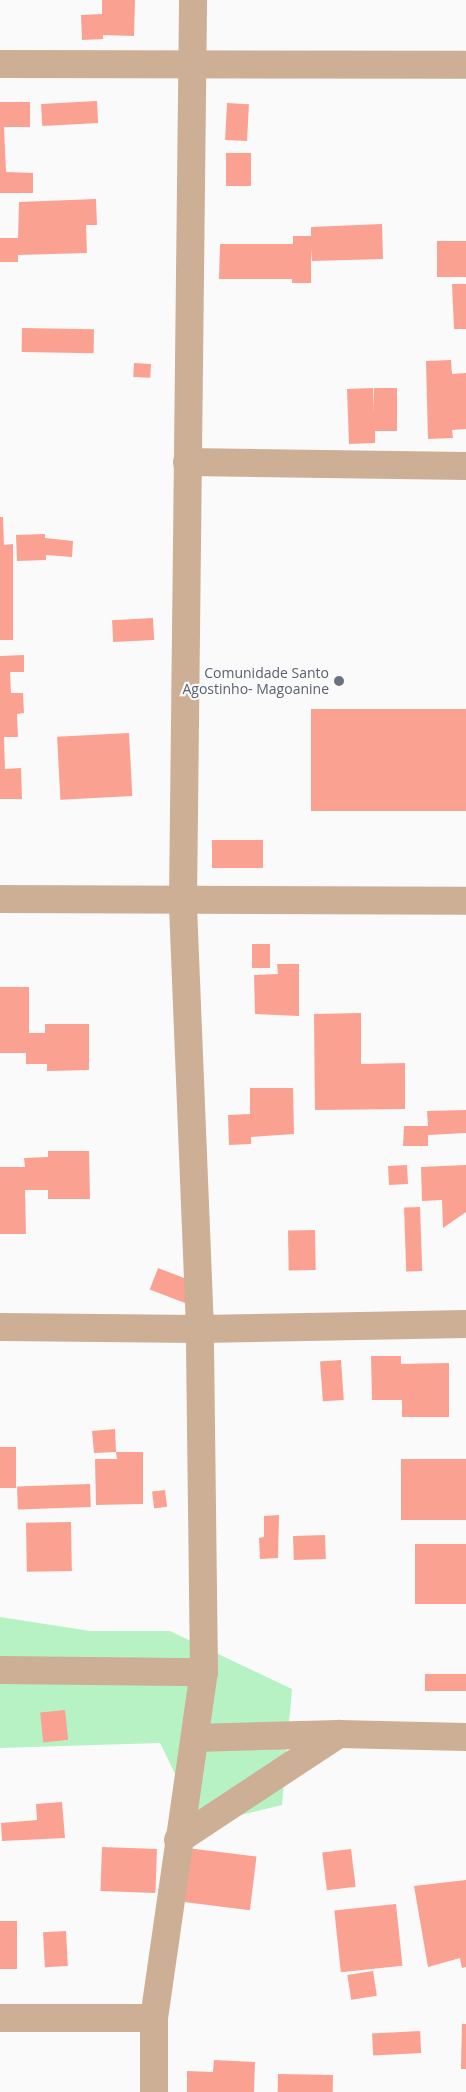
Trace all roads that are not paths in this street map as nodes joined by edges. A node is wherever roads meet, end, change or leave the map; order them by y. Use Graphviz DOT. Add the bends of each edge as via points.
graph roads {
  1 [pos="193,0"];
  2 [pos="0,64"];
  3 [pos="192,64"];
  4 [pos="466,65"];
  5 [pos="187,462"];
  6 [pos="466,466"];
  7 [pos="0,898"];
  8 [pos="183,901"];
  9 [pos="466,901"];
  10 [pos="466,1324"];
  11 [pos="0,1327"];
  12 [pos="200,1328"];
  13 [pos="0,1670"];
  14 [pos="204,1672"];
  15 [pos="339,1734"];
  16 [pos="466,1737"];
  17 [pos="196,1738"];
  18 [pos="178,1840"];
  19 [pos="0,2018"];
  20 [pos="154,2018"];
  21 [pos="154,2092"];
  1 -- 3 [label="street"];
  2 -- 3 [label="street"];
  3 -- 4 [label="street"];
  3 -- 5 [label="street"];
  5 -- 6 [label="street"];
  5 -- 8 [label="street"];
  7 -- 8 [label="street"];
  8 -- 9 [label="street"];
  8 -- 12 [label="street"];
  10 -- 12 [label="street"];
  11 -- 12 [label="street"];
  12 -- 14 [label="street"];
  13 -- 14 [label="street"];
  14 -- 17 [label="street"];
  15 -- 16 [label="street"];
  15 -- 17 [label="street"];
  15 -- 18 [label="street"];
  17 -- 18 [label="street"];
  18 -- 20 [label="street"];
  19 -- 20 [label="street"];
  20 -- 21 [label="street"];
}
